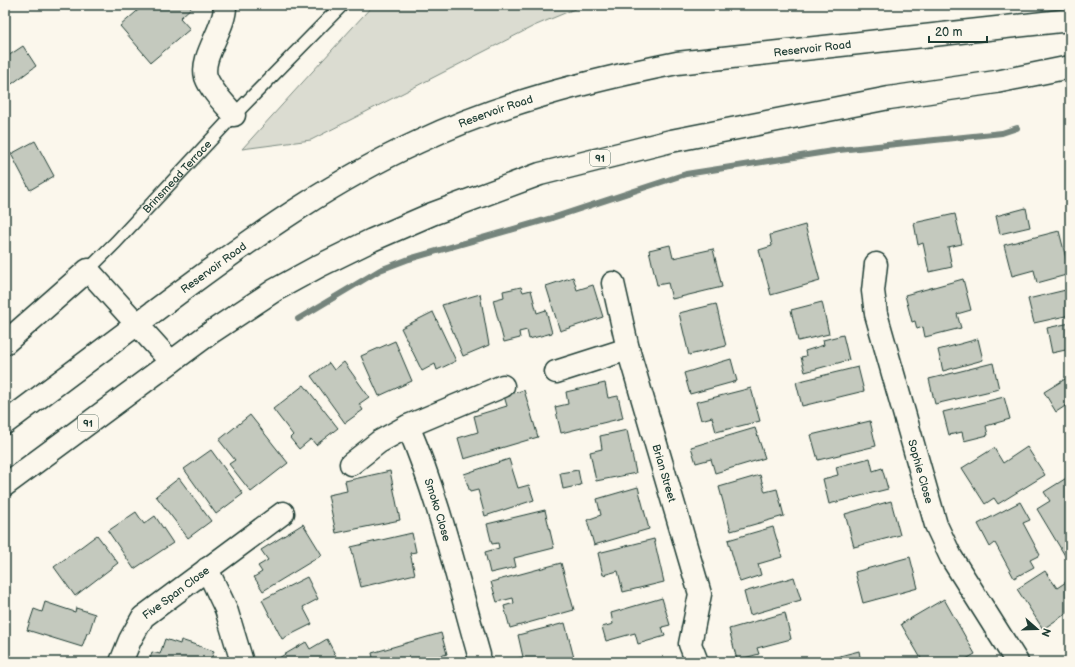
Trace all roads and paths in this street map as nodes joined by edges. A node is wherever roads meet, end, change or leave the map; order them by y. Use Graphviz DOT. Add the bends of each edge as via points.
graph roads {
  1 [pos="225,5"];
  2 [pos="342,5"];
  3 [pos="1070,20"];
  4 [pos="1070,67"];
  5 [pos="234,115"];
  6 [pos="876,264"];
  7 [pos="88,270"];
  8 [pos="613,283"];
  9 [pos="137,324"];
  10 [pos="7,336"];
  11 [pos="628,349"];
  12 [pos="171,362"];
  13 [pos="556,372"];
  14 [pos="503,386"];
  15 [pos="5,423"];
  16 [pos="408,426"];
  17 [pos="351,464"];
  18 [pos="5,485"];
  19 [pos="283,512"];
  20 [pos="207,569"];
  21 [pos="121,662"];
  22 [pos="242,662"];
  23 [pos="479,662"];
  24 [pos="697,662"];
  25 [pos="1017,662"];
  1 -- 5 [label="main road" via="223,20 208,57 206,75 209,83"];
  2 -- 5 [label="lane, Brinsmead Terrace"];
  3 -- 9 [label="main road, Reservoir Road" via="677,63 551,92 482,115 418,141 362,170 248,242"];
  4 -- 12 [label="main road, 91" via="722,130 540,174 432,214 319,266 269,294"];
  5 -- 7 [label="lane, Brinsmead Terrace"];
  6 -- 25 [label="main road, Sophie Close" via="873,290 876,314 936,525 951,557"];
  7 -- 9 [label="main road"];
  7 -- 10 [label="main road, Brinsmead Terrace"];
  8 -- 11 [label="main road, Brian Street"];
  9 -- 12 [label="main road"];
  9 -- 15 [label="main road, Reservoir Road"];
  11 -- 13 [label="main road"];
  11 -- 24 [label="main road, Brian Street" via="700,594 690,644"];
  12 -- 18 [label="main road, 91"];
  14 -- 16 [label="main road"];
  16 -- 17 [label="main road" via="379,442"];
  16 -- 23 [label="main road, Smoko Close" via="420,455 442,526"];
  19 -- 20 [label="main road"];
  20 -- 21 [label="main road, Five Span Close" via="143,618"];
  20 -- 22 [label="main road, Five Span Close" via="226,609"];
}
